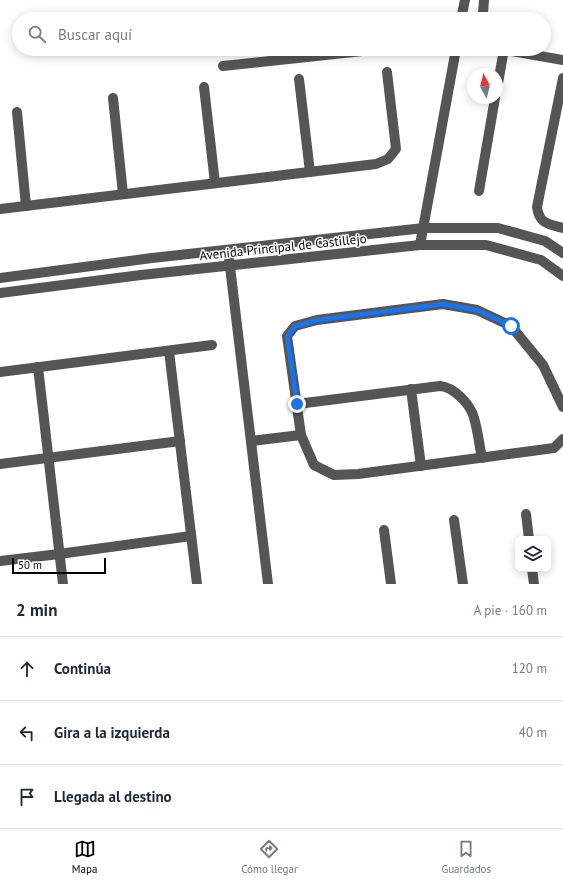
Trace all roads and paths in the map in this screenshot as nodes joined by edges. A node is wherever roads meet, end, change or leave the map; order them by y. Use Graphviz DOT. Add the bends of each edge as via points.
graph roads {
  1 [pos="465,0"];
  2 [pos="484,0"];
  3 [pos="462,12"];
  4 [pos="483,12"];
  5 [pos="316,56"];
  6 [pos="455,56"];
  7 [pos="502,56"];
  8 [pos="541,56"];
  9 [pos="563,60"];
  10 [pos="223,66"];
  11 [pos="500,68"];
  12 [pos="387,72"];
  13 [pos="563,78"];
  14 [pos="299,79"];
  15 [pos="204,87"];
  16 [pos="113,98"];
  17 [pos="494,104"];
  18 [pos="17,112"];
  19 [pos="310,172"];
  20 [pos="215,183"];
  21 [pos="479,191"];
  22 [pos="123,194"];
  23 [pos="26,206"];
  24 [pos="0,209"];
  25 [pos="424,228"];
  26 [pos="563,228"];
  27 [pos="420,246"];
  28 [pos="228,250"];
  29 [pos="563,253"];
  30 [pos="229,266"];
  31 [pos="563,276"];
  32 [pos="0,278"];
  33 [pos="0,293"];
  34 [pos="212,345"];
  35 [pos="168,351"];
  36 [pos="38,367"];
  37 [pos="0,372"];
  38 [pos="411,390"];
  39 [pos="297,404"];
  40 [pos="563,407"];
  41 [pos="301,435"];
  42 [pos="563,439"];
  43 [pos="180,441"];
  44 [pos="251,441"];
  45 [pos="48,458"];
  46 [pos="482,458"];
  47 [pos="0,464"];
  48 [pos="421,466"];
  49 [pos="526,514"];
  50 [pos="454,520"];
  51 [pos="384,530"];
  52 [pos="191,536"];
  53 [pos="529,536"];
  54 [pos="59,554"];
  55 [pos="0,560"];
  56 [pos="532,572"];
  57 [pos="63,584"];
  58 [pos="197,584"];
  59 [pos="268,584"];
  60 [pos="391,584"];
  61 [pos="463,584"];
  62 [pos="534,584"];
  1 -- 3 [label="street"];
  2 -- 4 [label="street"];
  5 -- 10 [label="street"];
  6 -- 25 [label="street"];
  7 -- 11 [label="street"];
  8 -- 9 [label="street"];
  12 -- 19 [label="street" via="396,149 388,159 376,164"];
  13 -- 26 [label="street" via="537,207 538,215 543,222"];
  14 -- 19 [label="street"];
  15 -- 20 [label="street"];
  16 -- 22 [label="street"];
  17 -- 21 [label="street"];
  18 -- 23 [label="street"];
  19 -- 20 [label="street"];
  20 -- 22 [label="street"];
  22 -- 23 [label="street"];
  23 -- 24 [label="street"];
  25 -- 27 [label="street"];
  25 -- 28 [label="street, Avenida Principal de Castillejo"];
  25 -- 29 [label="street, Avenida Principal de Castillejo" via="498,228 545,241"];
  27 -- 30 [label="street, Avenida Principal de Castillejo"];
  27 -- 31 [label="street, Avenida Principal de Castillejo" via="486,245 541,260"];
  28 -- 30 [label="street"];
  28 -- 32 [label="street, Avenida Principal de Castillejo"];
  30 -- 33 [label="street, Avenida Principal de Castillejo"];
  30 -- 44 [label="street"];
  34 -- 35 [label="street"];
  35 -- 36 [label="street"];
  35 -- 43 [label="street"];
  36 -- 37 [label="street"];
  36 -- 45 [label="street"];
  38 -- 39 [label="street"];
  38 -- 46 [label="street" via="447,386 457,393 474,416"];
  38 -- 48 [label="street"];
  39 -- 40 [label="street" via="287,336 295,326 317,320 443,304 477,310 511,326 543,365"];
  39 -- 41 [label="street"];
  41 -- 44 [label="street"];
  41 -- 48 [label="street" via="314,465 334,475"];
  42 -- 46 [label="street" via="554,448"];
  43 -- 45 [label="street"];
  43 -- 52 [label="street"];
  44 -- 59 [label="street"];
  45 -- 47 [label="street"];
  45 -- 54 [label="street"];
  46 -- 48 [label="street"];
  49 -- 53 [label="street"];
  50 -- 61 [label="street"];
  51 -- 60 [label="street"];
  52 -- 54 [label="street"];
  52 -- 58 [label="street"];
  54 -- 55 [label="street"];
  54 -- 57 [label="street"];
  56 -- 62 [label="street"];
}
